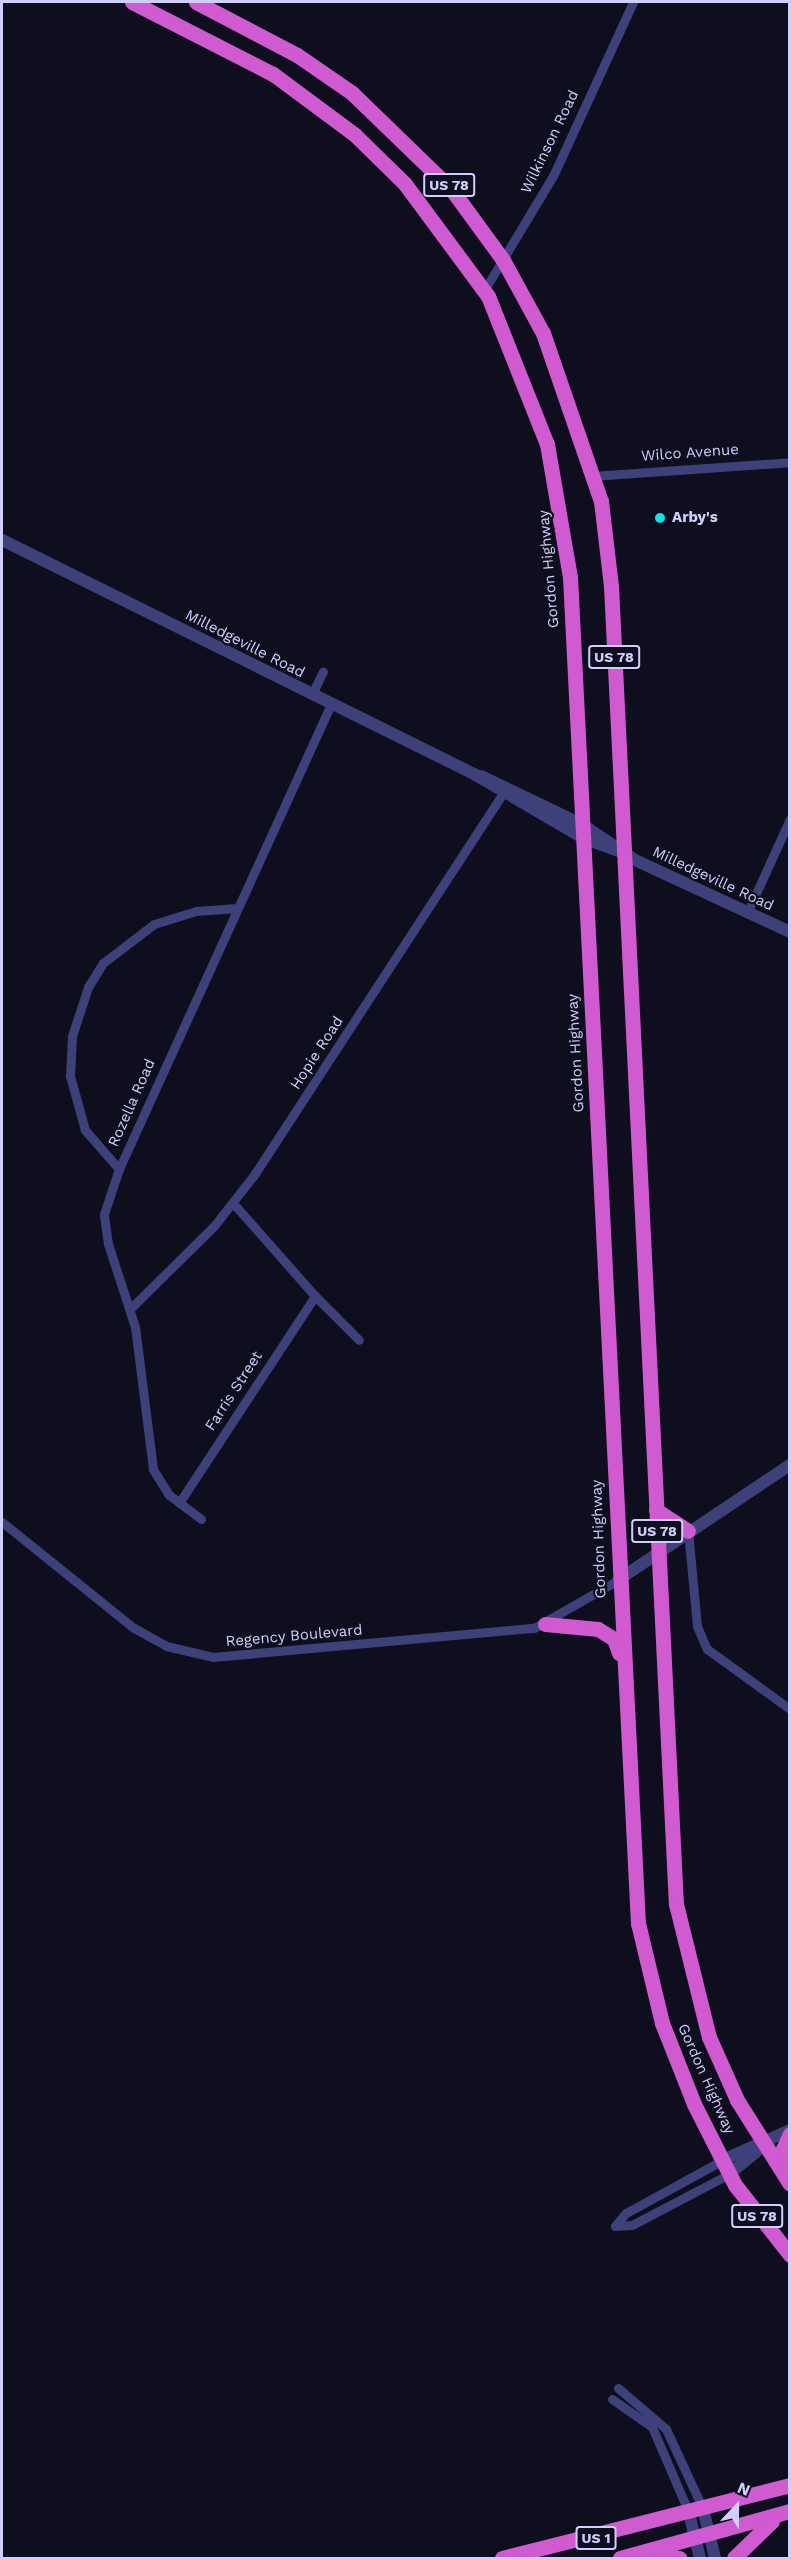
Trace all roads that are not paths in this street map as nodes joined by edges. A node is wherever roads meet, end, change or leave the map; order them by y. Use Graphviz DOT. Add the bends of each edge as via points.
graph roads {
  1 [pos="132,2"];
  2 [pos="196,2"];
  3 [pos="633,2"];
  4 [pos="503,260"];
  5 [pos="485,289"];
  6 [pos="789,462"];
  7 [pos="592,476"];
  8 [pos="2,540"];
  9 [pos="323,671"];
  10 [pos="312,694"];
  11 [pos="331,704"];
  12 [pos="474,774"];
  13 [pos="502,795"];
  14 [pos="789,819"];
  15 [pos="583,831"];
  16 [pos="624,853"];
  17 [pos="237,908"];
  18 [pos="748,911"];
  19 [pos="789,932"];
  20 [pos="119,1169"];
  21 [pos="233,1203"];
  22 [pos="315,1296"];
  23 [pos="131,1308"];
  24 [pos="359,1340"];
  25 [pos="789,1465"];
  26 [pos="179,1503"];
  27 [pos="656,1510"];
  28 [pos="201,1519"];
  29 [pos="2,1522"];
  30 [pos="688,1531"];
  31 [pos="657,1551"];
  32 [pos="618,1580"];
  33 [pos="545,1624"];
  34 [pos="622,1665"];
  35 [pos="789,1709"];
  36 [pos="789,2132"];
  37 [pos="764,2145"];
  38 [pos="726,2167"];
  39 [pos="789,2171"];
  40 [pos="789,2184"];
  41 [pos="789,2255"];
  42 [pos="618,2388"];
  43 [pos="612,2399"];
  44 [pos="788,2485"];
  45 [pos="696,2511"];
  46 [pos="788,2511"];
  47 [pos="704,2536"];
  48 [pos="627,2557"];
  49 [pos="502,2559"];
  50 [pos="680,2559"];
  51 [pos="700,2559"];
  52 [pos="716,2559"];
  53 [pos="734,2559"];
  1 -- 5 [label="highway, Gordon Highway / US 78" via="273,74 355,135 428,211"];
  2 -- 4 [label="highway, Gordon Highway / US 78" via="297,55 379,115 452,190"];
  3 -- 4 [label="street, Wilkinson Road" via="553,176"];
  4 -- 5 [label="street, Wilkinson Road"];
  4 -- 7 [label="highway, Gordon Highway / US 78" via="557,365"];
  5 -- 15 [label="highway, Gordon Highway / US 78" via="535,408 559,492 570,577"];
  6 -- 7 [label="street, Wilco Avenue"];
  7 -- 16 [label="highway, Gordon Highway / US 78" via="608,552"];
  8 -- 10 [label="street, Milledgeville Road"];
  9 -- 10 [label="street"];
  10 -- 11 [label="street, Milledgeville Road"];
  11 -- 12 [label="street, Milledgeville Road"];
  11 -- 17 [label="street, Rozella Road"];
  12 -- 13 [label="street, Milledgeville Road"];
  12 -- 15 [label="street, Milledgeville Road" via="494,778"];
  13 -- 15 [label="street, Milledgeville Road"];
  13 -- 21 [label="street, Hopie Road"];
  14 -- 18 [label="street"];
  15 -- 16 [label="street, Milledgeville Road"];
  15 -- 32 [label="highway, Gordon Highway / US 78"];
  16 -- 18 [label="street, Milledgeville Road"];
  16 -- 27 [label="highway, Gordon Highway / US 78"];
  17 -- 20 [label="street, Rozella Road"];
  17 -- 20 [label="street" via="196,911 154,924 103,963 88,987 72,1036 70,1076 85,1130"];
  18 -- 19 [label="street, Milledgeville Road"];
  20 -- 23 [label="street, Rozella Road" via="104,1223"];
  21 -- 22 [label="street"];
  21 -- 23 [label="street, Hopie Road"];
  22 -- 24 [label="street"];
  22 -- 26 [label="street, Farris Street"];
  23 -- 26 [label="street, Rozella Road" via="153,1469"];
  25 -- 30 [label="street"];
  26 -- 28 [label="street, Rozella Road"];
  27 -- 30 [label="highway"];
  27 -- 31 [label="highway, Gordon Highway / US 78"];
  29 -- 33 [label="street, Regency Boulevard" via="134,1628 199,1656 256,1657"];
  30 -- 31 [label="street"];
  30 -- 35 [label="street" via="697,1626 708,1649"];
  31 -- 32 [label="street"];
  31 -- 37 [label="highway, Gordon Highway / US 78" via="673,1870 685,1955 718,2058"];
  32 -- 33 [label="street, Regency Boulevard"];
  32 -- 34 [label="highway, Gordon Highway / US 78"];
  33 -- 34 [label="highway" via="603,1632 616,1643"];
  34 -- 38 [label="highway, Gordon Highway / US 78" via="641,1940 673,2055"];
  36 -- 37 [label="street"];
  36 -- 39 [label="highway" via="783,2149"];
  37 -- 38 [label="street"];
  37 -- 40 [label="highway, Gordon Highway / US 78"];
  38 -- 38 [label="street" via="670,2206 632,2225 615,2226 626,2213"];
  38 -- 41 [label="highway, Gordon Highway / US 78"];
  42 -- 45 [label="street" via="666,2429"];
  43 -- 45 [label="street" via="652,2427"];
  44 -- 45 [label="highway, US 1"];
  45 -- 47 [label="street"];
  45 -- 49 [label="highway, US 1"];
  46 -- 47 [label="highway, US 1"];
  46 -- 53 [label="highway" via="757,2530"];
  47 -- 48 [label="highway, US 1"];
  47 -- 51 [label="street"];
  47 -- 52 [label="street"];
  48 -- 50 [label="highway" via="662,2552"];
}
